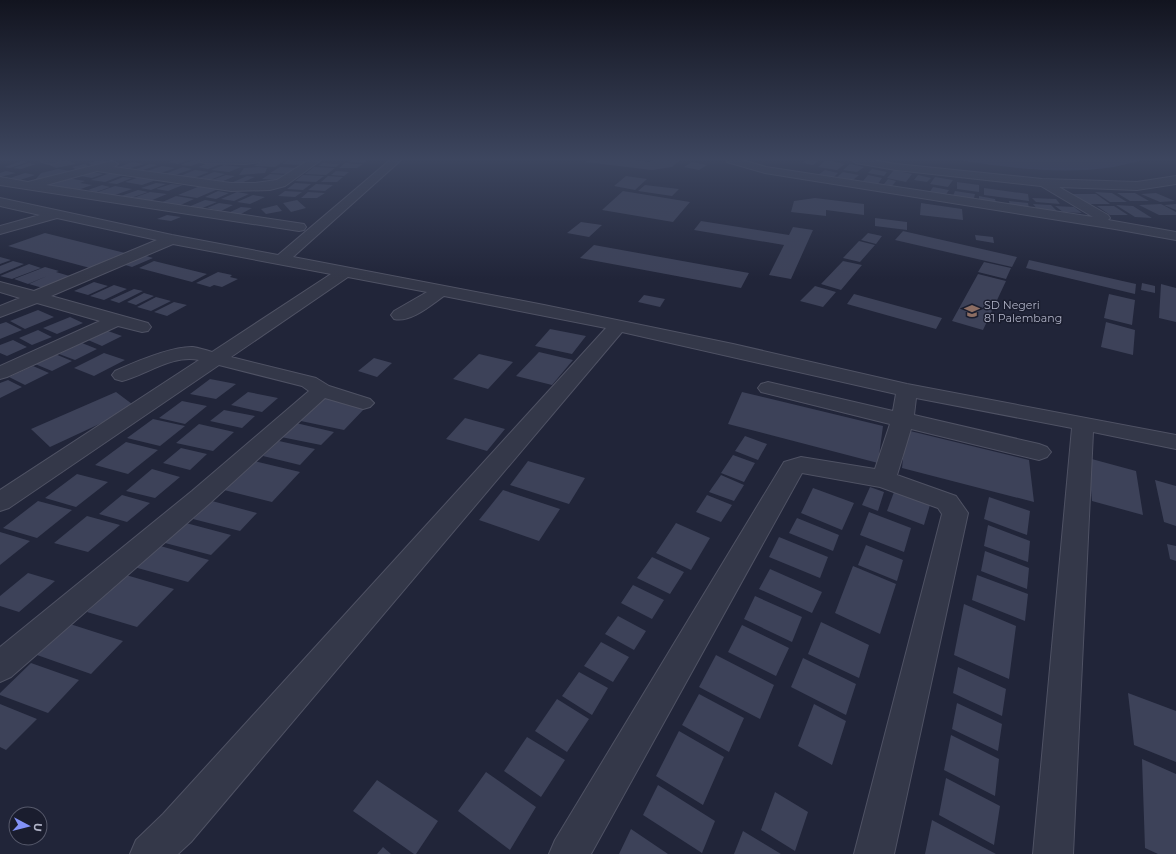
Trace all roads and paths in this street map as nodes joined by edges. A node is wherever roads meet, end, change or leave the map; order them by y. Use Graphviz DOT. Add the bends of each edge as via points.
graph roads {
  1 [pos="121,200"];
  2 [pos="158,200"];
  3 [pos="332,200"];
  4 [pos="344,200"];
  5 [pos="964,200"];
  6 [pos="1073,200"];
  7 [pos="0,202"];
  8 [pos="149,204"];
  9 [pos="57,214"];
  10 [pos="1166,221"];
  11 [pos="1111,222"];
  12 [pos="299,227"];
  13 [pos="0,230"];
  14 [pos="287,236"];
  15 [pos="1176,236"];
  16 [pos="172,238"];
  17 [pos="274,253"];
  18 [pos="345,272"];
  19 [pos="0,287"];
  20 [pos="442,290"];
  21 [pos="37,297"];
  22 [pos="0,312"];
  23 [pos="400,315"];
  24 [pos="116,320"];
  25 [pos="618,326"];
  26 [pos="142,328"];
  27 [pos="214,359"];
  28 [pos="0,373"];
  29 [pos="122,374"];
  30 [pos="768,388"];
  31 [pos="322,390"];
  32 [pos="907,390"];
  33 [pos="363,403"];
  34 [pos="902,421"];
  35 [pos="1083,422"];
  36 [pos="1176,442"];
  37 [pos="1039,452"];
  38 [pos="884,479"];
  39 [pos="0,502"];
  40 [pos="0,667"];
  41 [pos="150,854"];
  42 [pos="569,854"];
  43 [pos="874,854"];
  44 [pos="1053,854"];
  1 -- 8 [label="street"];
  2 -- 8 [label="street"];
  3 -- 12 [label="street"];
  4 -- 17 [label="street"];
  5 -- 11 [label="street"];
  6 -- 11 [label="street"];
  7 -- 9 [label="street"];
  8 -- 12 [label="street"];
  9 -- 13 [label="street"];
  9 -- 16 [label="street"];
  10 -- 11 [label="street"];
  11 -- 15 [label="street"];
  12 -- 14 [label="street"];
  16 -- 17 [label="street"];
  16 -- 21 [label="street"];
  17 -- 18 [label="street"];
  18 -- 20 [label="street"];
  18 -- 27 [label="street"];
  19 -- 21 [label="street"];
  20 -- 23 [label="street"];
  20 -- 25 [label="street"];
  21 -- 22 [label="street"];
  21 -- 24 [label="street"];
  24 -- 26 [label="street"];
  24 -- 28 [label="street"];
  25 -- 32 [label="street"];
  25 -- 41 [label="street" via="187,816"];
  27 -- 29 [label="street" via="181,354"];
  27 -- 31 [label="street" via="309,382"];
  27 -- 39 [label="street"];
  30 -- 34 [label="street"];
  31 -- 33 [label="street"];
  31 -- 40 [label="street" via="195,502"];
  32 -- 34 [label="street"];
  32 -- 35 [label="street"];
  34 -- 37 [label="street"];
  34 -- 38 [label="street"];
  35 -- 36 [label="street"];
  35 -- 44 [label="street"];
  38 -- 42 [label="street" via="801,465 792,468"];
  38 -- 43 [label="street" via="947,502 955,513"];
}
